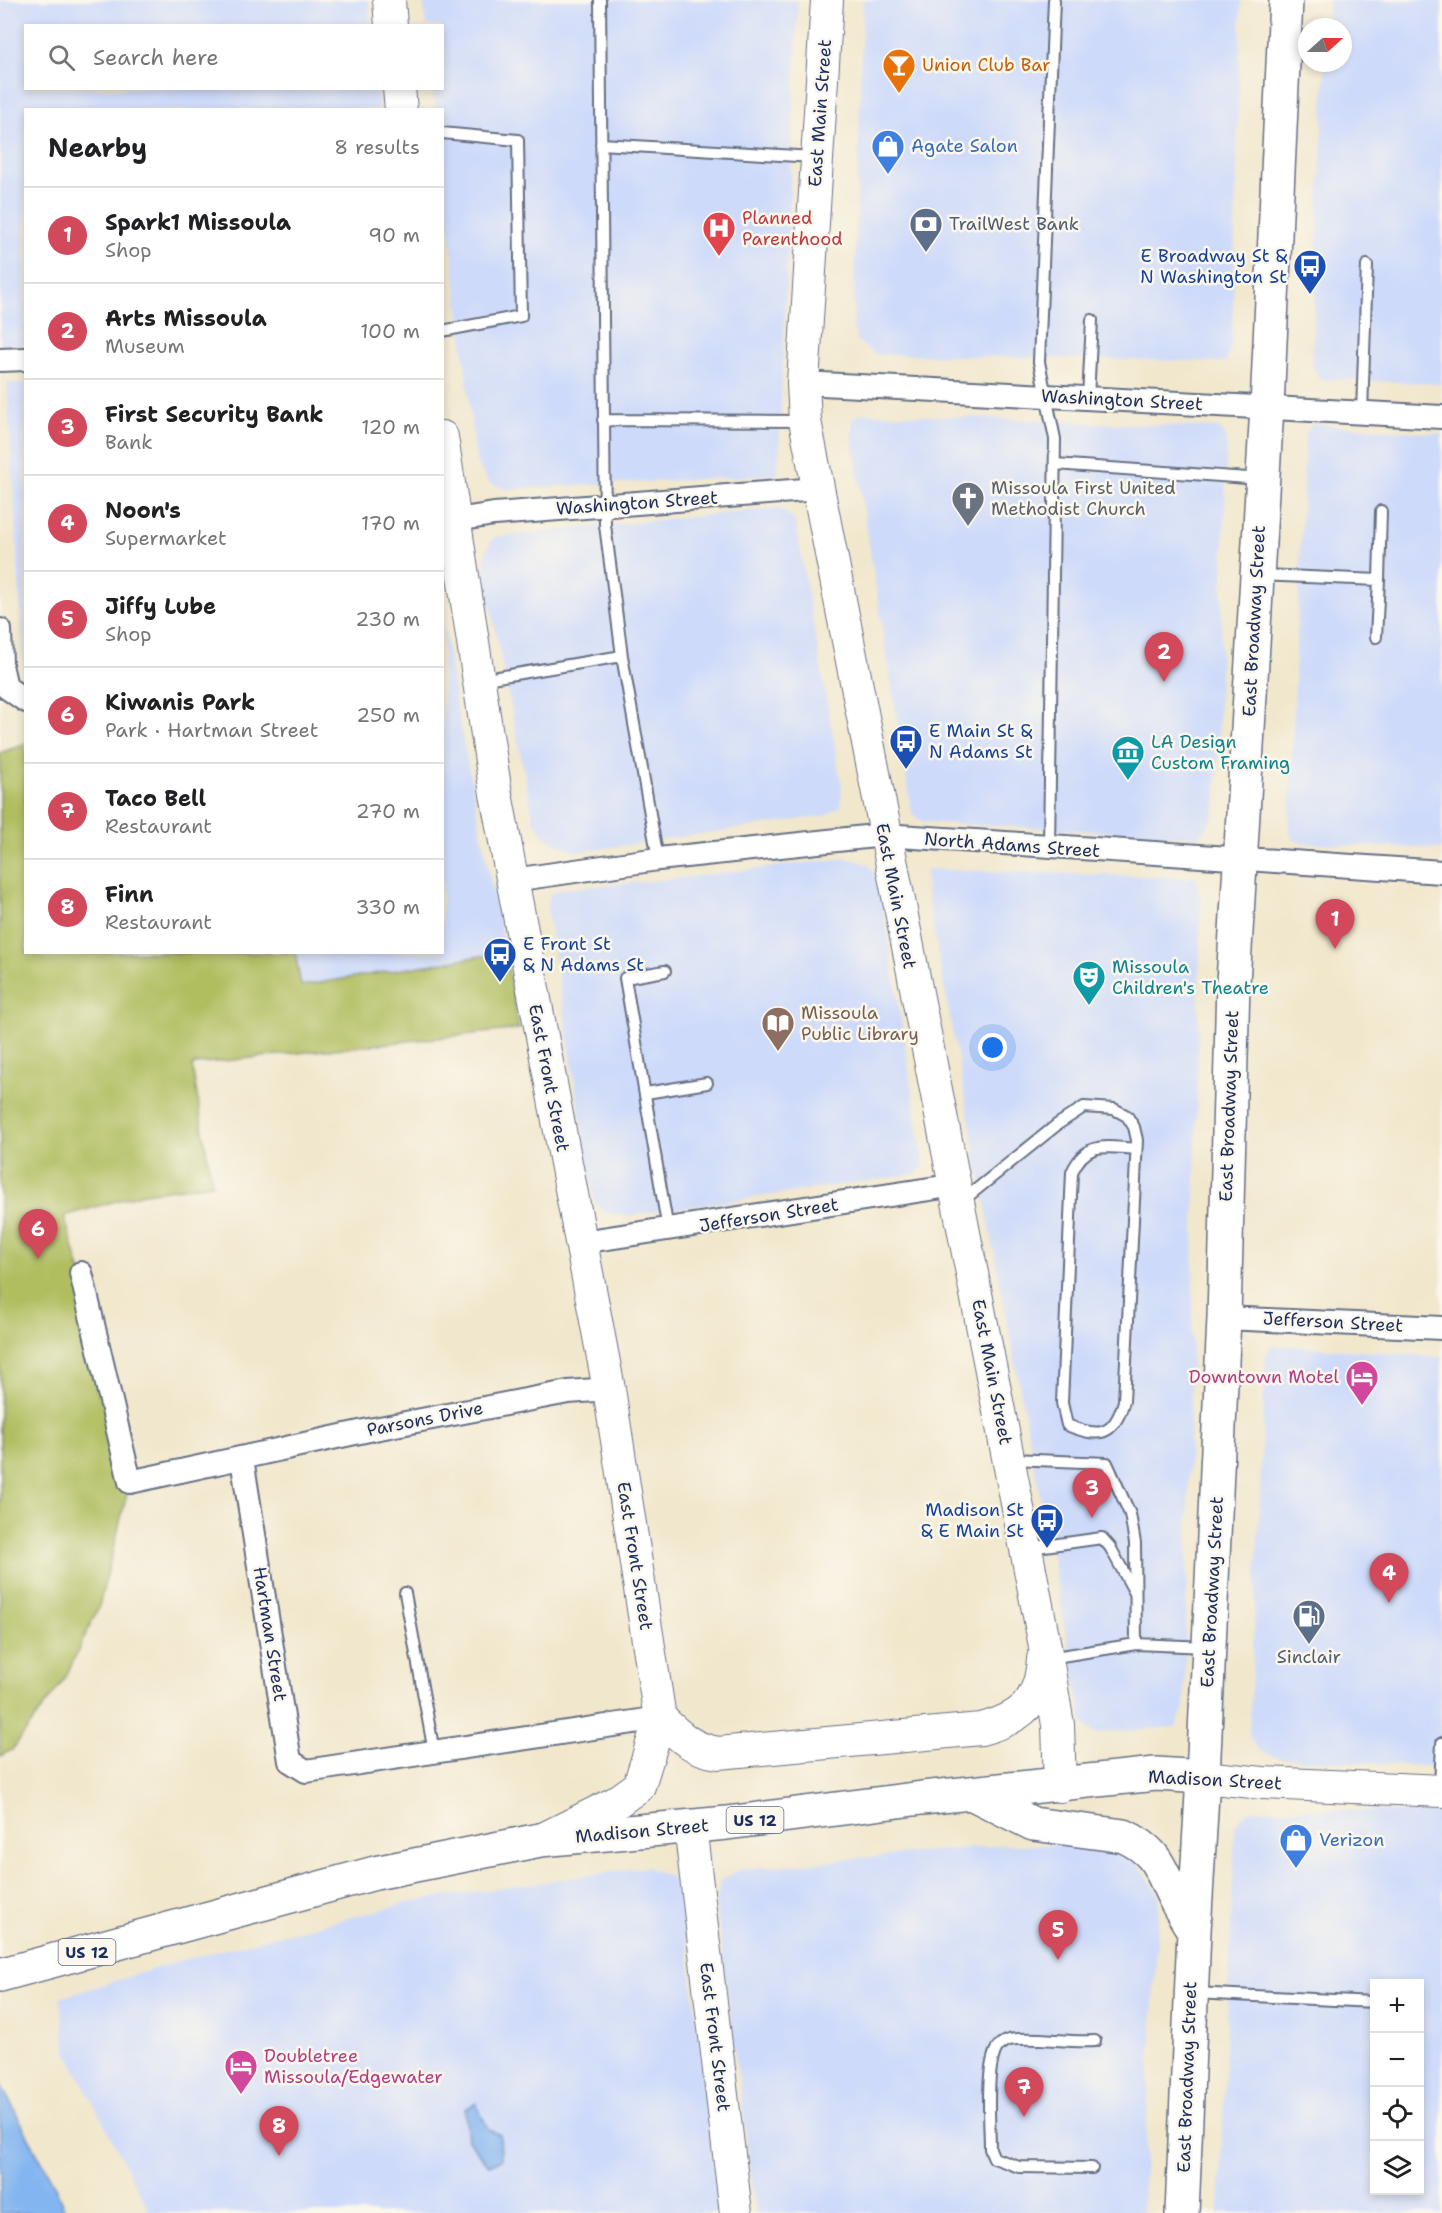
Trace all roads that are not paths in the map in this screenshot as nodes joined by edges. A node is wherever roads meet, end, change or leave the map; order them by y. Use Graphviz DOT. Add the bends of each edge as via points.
graph roads {
  1 [pos="389,0"];
  2 [pos="600,0"];
  3 [pos="827,0"];
  4 [pos="1054,0"];
  5 [pos="1286,0"];
  6 [pos="392,24"];
  7 [pos="399,90"];
  8 [pos="401,108"];
  9 [pos="444,133"];
  10 [pos="601,144"];
  11 [pos="817,157"];
  12 [pos="1367,266"];
  13 [pos="1092,320"];
  14 [pos="444,331"];
  15 [pos="24,359"];
  16 [pos="0,360"];
  17 [pos="803,383"];
  18 [pos="1046,396"];
  19 [pos="1088,398"];
  20 [pos="1267,408"];
  21 [pos="1362,413"];
  22 [pos="1442,417"];
  23 [pos="603,420"];
  24 [pos="805,421"];
  25 [pos="444,448"];
  26 [pos="1054,464"];
  27 [pos="1262,480"];
  28 [pos="818,489"];
  29 [pos="604,505"];
  30 [pos="1381,511"];
  31 [pos="457,520"];
  32 [pos="1256,575"];
  33 [pos="1379,580"];
  34 [pos="0,630"];
  35 [pos="1376,638"];
  36 [pos="622,656"];
  37 [pos="480,680"];
  38 [pos="24,700"];
  39 [pos="884,836"];
  40 [pos="1049,847"];
  41 [pos="658,859"];
  42 [pos="1239,861"];
  43 [pos="1442,872"];
  44 [pos="513,880"];
  45 [pos="665,971"];
  46 [pos="707,1083"];
  47 [pos="646,1093"];
  48 [pos="1136,1149"];
  49 [pos="958,1194"];
  50 [pos="668,1230"];
  51 [pos="582,1242"];
  52 [pos="81,1273"];
  53 [pos="1224,1317"];
  54 [pos="1442,1328"];
  55 [pos="609,1389"];
  56 [pos="242,1459"];
  57 [pos="1009,1459"];
  58 [pos="1026,1548"];
  59 [pos="405,1593"];
  60 [pos="1137,1596"];
  61 [pos="1136,1644"];
  62 [pos="1210,1647"];
  63 [pos="1045,1650"];
  64 [pos="660,1718"];
  65 [pos="1442,1743"];
  66 [pos="434,1752"];
  67 [pos="1203,1777"];
  68 [pos="1060,1786"];
  69 [pos="1441,1791"];
  70 [pos="970,1792"];
  71 [pos="690,1826"];
  72 [pos="540,1840"];
  73 [pos="1194,1931"];
  74 [pos="0,1975"];
  75 [pos="1191,1993"];
  76 [pos="1370,2002"];
  77 [pos="1095,2041"];
  78 [pos="1092,2168"];
  79 [pos="736,2213"];
  80 [pos="1182,2213"];
  1 -- 6 [label="street"];
  2 -- 10 [label="lane"];
  3 -- 11 [label="street, East Main Street"];
  4 -- 18 [label="lane" via="1039,362"];
  5 -- 20 [label="main road, East Broadway Street"];
  7 -- 8 [label="street"];
  9 -- 14 [label="lane" via="518,140 521,316"];
  10 -- 11 [label="lane"];
  10 -- 23 [label="lane"];
  11 -- 17 [label="street, East Main Street"];
  12 -- 21 [label="lane"];
  13 -- 19 [label="lane"];
  15 -- 16 [label="street"];
  17 -- 18 [label="street, Washington Street"];
  17 -- 24 [label="street, East Main Street"];
  18 -- 19 [label="street, Washington Street"];
  18 -- 26 [label="lane" via="1054,433"];
  19 -- 20 [label="street, Washington Street"];
  20 -- 21 [label="street, Washington Street"];
  20 -- 27 [label="main road, East Broadway Street"];
  21 -- 22 [label="street, Washington Street"];
  23 -- 24 [label="lane"];
  23 -- 29 [label="lane"];
  24 -- 28 [label="street, East Main Street"];
  25 -- 31 [label="street, East Front Street"];
  26 -- 27 [label="lane"];
  26 -- 40 [label="lane"];
  27 -- 32 [label="main road, East Broadway Street"];
  28 -- 29 [label="street, Washington Street"];
  28 -- 39 [label="street, East Main Street"];
  29 -- 31 [label="street, Washington Street"];
  29 -- 36 [label="lane"];
  30 -- 33 [label="lane"];
  31 -- 37 [label="street, East Front Street"];
  32 -- 33 [label="lane"];
  32 -- 42 [label="main road, East Broadway Street"];
  33 -- 35 [label="lane"];
  34 -- 38 [label="street" via="6,687"];
  36 -- 37 [label="lane"];
  36 -- 41 [label="lane"];
  37 -- 44 [label="street, East Front Street"];
  39 -- 40 [label="street, North Adams Street"];
  39 -- 41 [label="street, North Adams Street"];
  39 -- 49 [label="street, East Main Street"];
  40 -- 42 [label="street, North Adams Street"];
  41 -- 44 [label="street, North Adams Street"];
  42 -- 43 [label="street, North Adams Street"];
  42 -- 53 [label="main road, East Broadway Street"];
  44 -- 51 [label="street, East Front Street"];
  45 -- 47 [label="lane" via="625,978"];
  46 -- 47 [label="lane"];
  47 -- 50 [label="lane"];
  48 -- 48 [label="lane" via="1124,1401 1119,1420 1108,1429 1090,1434 1067,1425 1062,1403 1072,1172 1079,1157 1095,1147"];
  48 -- 49 [label="lane" via="1134,1126 1127,1116 1114,1109 1084,1107"];
  49 -- 50 [label="street, Jefferson Street"];
  49 -- 57 [label="street, East Main Street"];
  50 -- 51 [label="street, Jefferson Street"];
  51 -- 55 [label="street, East Front Street"];
  52 -- 56 [label="street" via="130,1482"];
  53 -- 54 [label="street, Jefferson Street"];
  53 -- 62 [label="main road, East Broadway Street"];
  55 -- 56 [label="street, Parsons Drive" via="568,1392"];
  55 -- 64 [label="street, East Front Street"];
  56 -- 66 [label="street, Hartman Street" via="290,1761 306,1772"];
  57 -- 58 [label="street, East Main Street"];
  57 -- 60 [label="lane" via="1107,1463 1130,1514"];
  58 -- 60 [label="lane" via="1102,1538"];
  58 -- 63 [label="street, East Main Street"];
  59 -- 66 [label="lane"];
  60 -- 61 [label="lane"];
  61 -- 62 [label="lane"];
  61 -- 63 [label="lane"];
  62 -- 67 [label="main road, East Broadway Street"];
  63 -- 64 [label="street" via="1041,1678 1032,1700 1013,1719 981,1729 718,1753 685,1742"];
  63 -- 68 [label="street, East Main Street" via="1058,1725"];
  64 -- 66 [label="street, Hartman Street"];
  64 -- 72 [label="street" via="639,1786 617,1802"];
  65 -- 69 [label="lane"];
  67 -- 68 [label="main road, Madison Street / US 12" via="1156,1774"];
  67 -- 69 [label="street, Madison Street"];
  67 -- 73 [label="main road, East Broadway Street"];
  68 -- 70 [label="main road, Madison Street / US 12"];
  70 -- 71 [label="main road, Madison Street / US 12"];
  70 -- 73 [label="main road" via="1033,1824 1124,1836 1136,1842 1158,1860"];
  71 -- 72 [label="main road, Madison Street / US 12"];
  71 -- 79 [label="street, East Front Street"];
  72 -- 74 [label="main road, Madison Street / US 12" via="375,1873"];
  73 -- 75 [label="main road, East Broadway Street"];
  75 -- 76 [label="lane"];
  75 -- 80 [label="main road, East Broadway Street"];
  77 -- 78 [label="lane" via="1004,2041 992,2065 990,2149 994,2158 1019,2167"];
}
